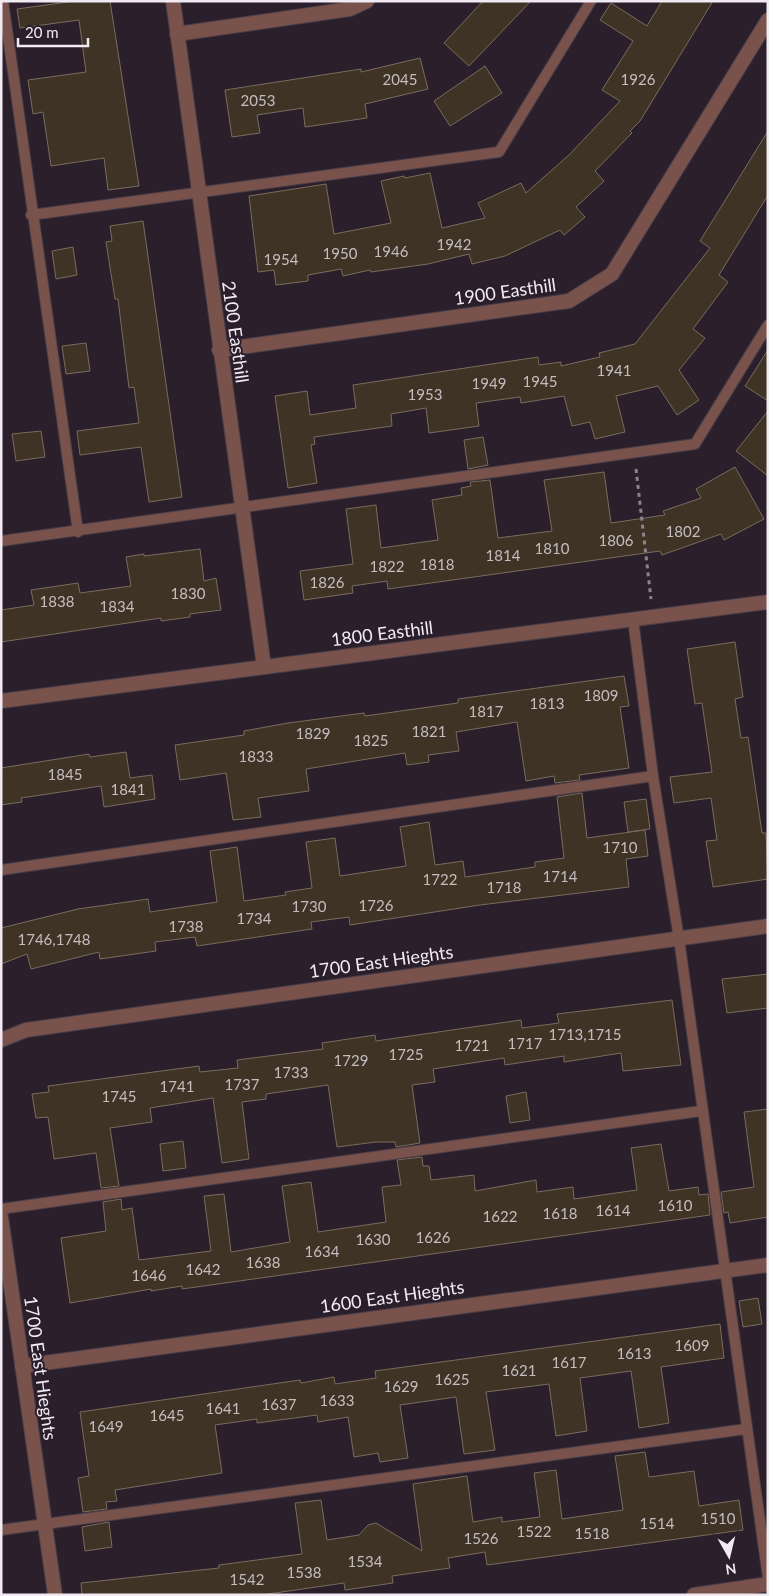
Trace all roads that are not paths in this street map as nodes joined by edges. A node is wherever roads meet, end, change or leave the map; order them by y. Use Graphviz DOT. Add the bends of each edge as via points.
graph roads {
  1 [pos="3,1"];
  2 [pos="173,1"];
  3 [pos="368,1"];
  4 [pos="591,1"];
  5 [pos="768,20"];
  6 [pos="177,34"];
  7 [pos="199,192"];
  8 [pos="31,214"];
  9 [pos="768,326"];
  10 [pos="219,350"];
  11 [pos="242,507"];
  12 [pos="78,532"];
  13 [pos="1,541"];
  14 [pos="768,602"];
  15 [pos="633,620"];
  16 [pos="264,668"];
  17 [pos="1,701"];
  18 [pos="652,776"];
  19 [pos="1,870"];
  20 [pos="768,926"];
  21 [pos="679,939"];
  22 [pos="1,1040"];
  23 [pos="701,1111"];
  24 [pos="1,1209"];
  25 [pos="1,1217"];
  26 [pos="768,1265"];
  27 [pos="724,1270"];
  28 [pos="22,1366"];
  29 [pos="746,1429"];
  30 [pos="44,1524"];
  31 [pos="1,1530"];
  32 [pos="768,1578"];
  33 [pos="768,1584"];
  34 [pos="55,1595"];
  35 [pos="694,1595"];
  1 -- 8 [label="lane"];
  2 -- 6 [label="street, 2100 Easthill"];
  3 -- 6 [label="street" via="350,9"];
  4 -- 7 [label="lane" via="499,152"];
  5 -- 10 [label="street, 1900 Easthill" via="612,274 569,301"];
  6 -- 7 [label="street, 2100 Easthill"];
  7 -- 8 [label="lane"];
  7 -- 10 [label="street, 2100 Easthill"];
  8 -- 12 [label="lane"];
  9 -- 11 [label="lane" via="695,444"];
  10 -- 11 [label="street, 2100 Easthill"];
  11 -- 12 [label="lane"];
  11 -- 16 [label="street, 2100 Easthill"];
  12 -- 13 [label="lane"];
  14 -- 15 [label="street, 1800 Easthill"];
  15 -- 16 [label="street, 1800 Easthill"];
  15 -- 18 [label="lane"];
  16 -- 17 [label="street, 1800 Easthill"];
  18 -- 19 [label="lane"];
  18 -- 21 [label="lane"];
  20 -- 21 [label="street, 1700 East Hieghts"];
  21 -- 22 [label="street, 1700 East Hieghts" via="26,1030"];
  21 -- 23 [label="lane"];
  23 -- 24 [label="lane"];
  23 -- 27 [label="lane"];
  25 -- 28 [label="street, 1700 East Hieghts"];
  26 -- 27 [label="street, 1600 East Hieghts"];
  27 -- 28 [label="street, 1600 East Hieghts"];
  27 -- 29 [label="lane"];
  28 -- 30 [label="street, 1700 East Hieghts"];
  29 -- 30 [label="lane"];
  29 -- 32 [label="lane"];
  30 -- 31 [label="lane"];
  30 -- 34 [label="street, 1700 East Hieghts"];
  33 -- 35 [label="street"];
}
